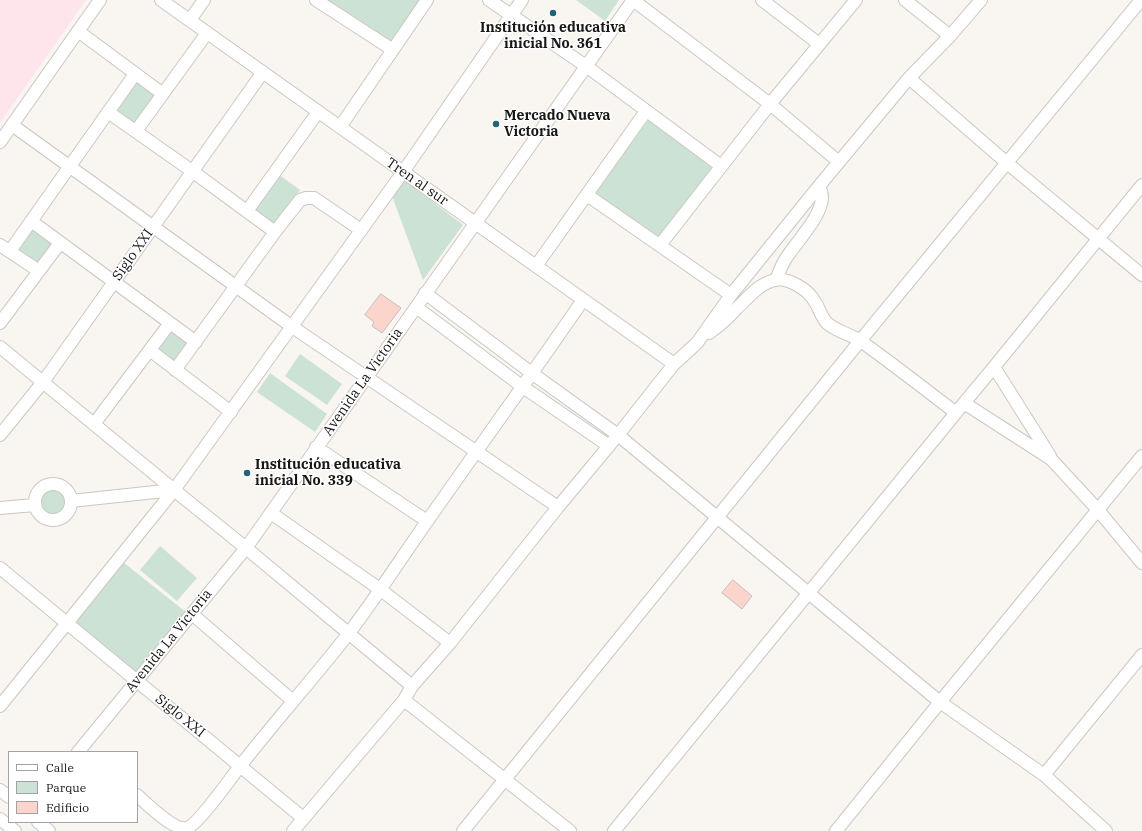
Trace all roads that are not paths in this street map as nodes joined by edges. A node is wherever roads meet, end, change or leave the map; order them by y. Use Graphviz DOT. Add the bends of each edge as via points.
graph roads {
  1 [pos="100,0"];
  2 [pos="161,0"];
  3 [pos="204,0"];
  4 [pos="316,0"];
  5 [pos="427,0"];
  6 [pos="489,0"];
  7 [pos="522,0"];
  8 [pos="633,0"];
  9 [pos="762,0"];
  10 [pos="856,0"];
  11 [pos="905,0"];
  12 [pos="981,0"];
  13 [pos="1141,0"];
  14 [pos="512,15"];
  15 [pos="190,20"];
  16 [pos="78,31"];
  17 [pos="207,32"];
  18 [pos="950,36"];
  19 [pos="819,44"];
  20 [pos="393,50"];
  21 [pos="586,66"];
  22 [pos="263,72"];
  23 [pos="135,74"];
  24 [pos="909,78"];
  25 [pos="163,94"];
  26 [pos="770,104"];
  27 [pos="646,111"];
  28 [pos="108,112"];
  29 [pos="318,112"];
  30 [pos="12,125"];
  31 [pos="340,127"];
  32 [pos="136,131"];
  33 [pos="0,142"];
  34 [pos="839,162"];
  35 [pos="1007,163"];
  36 [pos="69,166"];
  37 [pos="721,166"];
  38 [pos="192,171"];
  39 [pos="402,172"];
  40 [pos="1142,185"];
  41 [pos="819,186"];
  42 [pos="587,194"];
  43 [pos="247,211"];
  44 [pos="31,221"];
  45 [pos="475,223"];
  46 [pos="153,226"];
  47 [pos="361,230"];
  48 [pos="275,232"];
  49 [pos="1098,239"];
  50 [pos="60,243"];
  51 [pos="660,245"];
  52 [pos="5,248"];
  53 [pos="536,266"];
  54 [pos="39,271"];
  55 [pos="1142,275"];
  56 [pos="776,280"];
  57 [pos="114,282"];
  58 [pos="236,286"];
  59 [pos="425,293"];
  60 [pos="731,295"];
  61 [pos="583,300"];
  62 [pos="416,306"];
  63 [pos="0,323"];
  64 [pos="170,324"];
  65 [pos="291,326"];
  66 [pos="860,341"];
  67 [pos="196,342"];
  68 [pos="697,343"];
  69 [pos="0,347"];
  70 [pos="151,350"];
  71 [pos="674,364"];
  72 [pos="994,368"];
  73 [pos="176,370"];
  74 [pos="533,374"];
  75 [pos="367,376"];
  76 [pos="43,382"];
  77 [pos="523,387"];
  78 [pos="964,403"];
  79 [pos="231,412"];
  80 [pos="956,413"];
  81 [pos="94,424"];
  82 [pos="0,435"];
  83 [pos="618,435"];
  84 [pos="609,446"];
  85 [pos="316,447"];
  86 [pos="477,452"];
  87 [pos="1142,456"];
  88 [pos="1051,459"];
  89 [pos="174,490"];
  90 [pos="71,500"];
  91 [pos="35,505"];
  92 [pos="558,507"];
  93 [pos="0,508"];
  94 [pos="1098,510"];
  95 [pos="270,513"];
  96 [pos="716,517"];
  97 [pos="427,521"];
  98 [pos="246,548"];
  99 [pos="1142,563"];
  100 [pos="0,568"];
  101 [pos="381,590"];
  102 [pos="809,592"];
  103 [pos="192,614"];
  104 [pos="67,623"];
  105 [pos="349,633"];
  106 [pos="450,643"];
  107 [pos="1142,655"];
  108 [pos="137,681"];
  109 [pos="412,686"];
  110 [pos="404,700"];
  111 [pos="293,701"];
  112 [pos="940,702"];
  113 [pos="0,706"];
  114 [pos="82,751"];
  115 [pos="240,765"];
  116 [pos="1044,775"];
  117 [pos="505,779"];
  118 [pos="0,790"];
  119 [pos="8,796"];
  120 [pos="138,796"];
  121 [pos="303,818"];
  122 [pos="0,819"];
  123 [pos="39,823"];
  124 [pos="14,828"];
  125 [pos="49,831"];
  126 [pos="293,831"];
  127 [pos="463,831"];
  128 [pos="570,831"];
  129 [pos="614,831"];
  130 [pos="836,831"];
  131 [pos="1106,831"];
  1 -- 16 [label="street"];
  2 -- 15 [label="street, Tren al sur"];
  3 -- 15 [label="street"];
  4 -- 20 [label="street"];
  5 -- 20 [label="street"];
  6 -- 14 [label="street"];
  7 -- 14 [label="street"];
  8 -- 21 [label="street, Avenida La Victoria"];
  8 -- 26 [label="street"];
  9 -- 19 [label="street"];
  10 -- 19 [label="street"];
  11 -- 18 [label="street"];
  12 -- 18 [label="street"];
  13 -- 35 [label="street"];
  14 -- 21 [label="street"];
  14 -- 39 [label="street"];
  15 -- 17 [label="street, Tren al sur"];
  16 -- 23 [label="street"];
  16 -- 30 [label="street"];
  17 -- 22 [label="street, Tren al sur"];
  17 -- 25 [label="street"];
  18 -- 24 [label="street"];
  19 -- 26 [label="street"];
  20 -- 31 [label="street"];
  21 -- 27 [label="street"];
  21 -- 45 [label="street, Avenida La Victoria"];
  22 -- 29 [label="street, Tren al sur"];
  22 -- 38 [label="street, Siglo XXI"];
  23 -- 25 [label="street"];
  23 -- 28 [label="street"];
  24 -- 34 [label="street"];
  24 -- 35 [label="street"];
  25 -- 32 [label="street"];
  26 -- 34 [label="street"];
  26 -- 37 [label="street"];
  27 -- 37 [label="street"];
  27 -- 42 [label="street"];
  28 -- 32 [label="street"];
  28 -- 36 [label="street"];
  29 -- 31 [label="street, Tren al sur"];
  29 -- 43 [label="street"];
  30 -- 33 [label="street"];
  30 -- 36 [label="street"];
  31 -- 39 [label="street, Tren al sur"];
  32 -- 38 [label="street"];
  34 -- 41 [label="street"];
  35 -- 49 [label="street"];
  35 -- 66 [label="street"];
  36 -- 44 [label="street"];
  36 -- 46 [label="street"];
  37 -- 51 [label="street"];
  38 -- 43 [label="street"];
  38 -- 46 [label="street, Siglo XXI"];
  39 -- 45 [label="street, Tren al sur"];
  39 -- 47 [label="street"];
  40 -- 49 [label="street"];
  41 -- 56 [label="street" via="822,200 818,211 784,261"];
  41 -- 60 [label="street"];
  42 -- 51 [label="street"];
  42 -- 53 [label="street"];
  43 -- 48 [label="street"];
  44 -- 50 [label="street"];
  44 -- 52 [label="street"];
  45 -- 53 [label="street, Tren al sur"];
  45 -- 59 [label="street, Avenida La Victoria"];
  46 -- 57 [label="street, Siglo XXI"];
  46 -- 58 [label="street"];
  47 -- 48 [label="street" via="314,198 306,198 300,200"];
  47 -- 65 [label="street"];
  48 -- 58 [label="street"];
  49 -- 55 [label="street"];
  49 -- 72 [label="street"];
  50 -- 54 [label="street"];
  50 -- 57 [label="street"];
  51 -- 60 [label="street"];
  52 -- 54 [label="street"];
  53 -- 61 [label="street, Tren al sur"];
  54 -- 63 [label="street"];
  56 -- 66 [label="street" via="791,282 802,288 811,295 828,323"];
  56 -- 68 [label="street" via="754,290 723,322"];
  57 -- 64 [label="street"];
  57 -- 76 [label="street, Siglo XXI"];
  58 -- 65 [label="street"];
  58 -- 67 [label="street"];
  59 -- 62 [label="street, Avenida La Victoria"];
  59 -- 74 [label="street"];
  60 -- 68 [label="street"];
  61 -- 71 [label="street, Tren al sur"];
  61 -- 74 [label="street"];
  62 -- 75 [label="street, Avenida La Victoria"];
  62 -- 77 [label="street"];
  64 -- 67 [label="street"];
  64 -- 70 [label="street"];
  65 -- 75 [label="street"];
  65 -- 79 [label="street"];
  66 -- 80 [label="street"];
  66 -- 96 [label="street"];
  67 -- 73 [label="street"];
  68 -- 71 [label="street"];
  69 -- 76 [label="street"];
  70 -- 73 [label="street"];
  70 -- 81 [label="street"];
  71 -- 83 [label="street"];
  72 -- 78 [label="street"];
  72 -- 88 [label="street"];
  73 -- 79 [label="street"];
  74 -- 77 [label="street"];
  74 -- 83 [label="street"];
  75 -- 85 [label="street, Avenida La Victoria"];
  75 -- 86 [label="street"];
  76 -- 81 [label="street"];
  76 -- 82 [label="street, Siglo XXI"];
  77 -- 84 [label="street"];
  77 -- 86 [label="street"];
  78 -- 80 [label="street"];
  78 -- 88 [label="street"];
  79 -- 89 [label="street"];
  80 -- 102 [label="street"];
  81 -- 89 [label="street"];
  83 -- 84 [label="street"];
  83 -- 96 [label="street"];
  84 -- 92 [label="street"];
  85 -- 95 [label="street, Avenida La Victoria"];
  85 -- 97 [label="street"];
  86 -- 92 [label="street"];
  86 -- 97 [label="street"];
  87 -- 94 [label="street"];
  88 -- 94 [label="street"];
  89 -- 90 [label="street"];
  89 -- 98 [label="street"];
  89 -- 104 [label="street"];
  90 -- 91 [label="street" via="67,491 54,485 40,490"];
  90 -- 91 [label="street" via="67,514 55,520 42,516"];
  91 -- 93 [label="street"];
  92 -- 106 [label="street"];
  94 -- 99 [label="street"];
  94 -- 112 [label="street"];
  95 -- 98 [label="street, Avenida La Victoria"];
  95 -- 101 [label="street"];
  96 -- 102 [label="street"];
  96 -- 117 [label="street"];
  97 -- 101 [label="street"];
  98 -- 103 [label="street, Avenida La Victoria"];
  98 -- 105 [label="street"];
  100 -- 104 [label="street, Siglo XXI"];
  101 -- 105 [label="street"];
  101 -- 106 [label="street"];
  102 -- 112 [label="street"];
  102 -- 129 [label="street"];
  103 -- 108 [label="street, Avenida La Victoria"];
  103 -- 111 [label="street"];
  104 -- 108 [label="street, Siglo XXI"];
  104 -- 113 [label="street"];
  105 -- 109 [label="street"];
  105 -- 111 [label="street"];
  106 -- 109 [label="street"];
  107 -- 116 [label="street"];
  108 -- 114 [label="street, Avenida La Victoria"];
  108 -- 115 [label="street, Siglo XXI"];
  109 -- 110 [label="street"];
  110 -- 117 [label="street"];
  110 -- 121 [label="street"];
  111 -- 115 [label="street"];
  112 -- 116 [label="street"];
  112 -- 130 [label="street"];
  115 -- 120 [label="street" via="198,820 188,828 171,824"];
  115 -- 121 [label="street, Siglo XXI"];
  116 -- 131 [label="street"];
  117 -- 127 [label="street"];
  117 -- 128 [label="street"];
  118 -- 119 [label="street"];
  121 -- 126 [label="street"];
  122 -- 124 [label="street"];
  123 -- 125 [label="street"];
}
